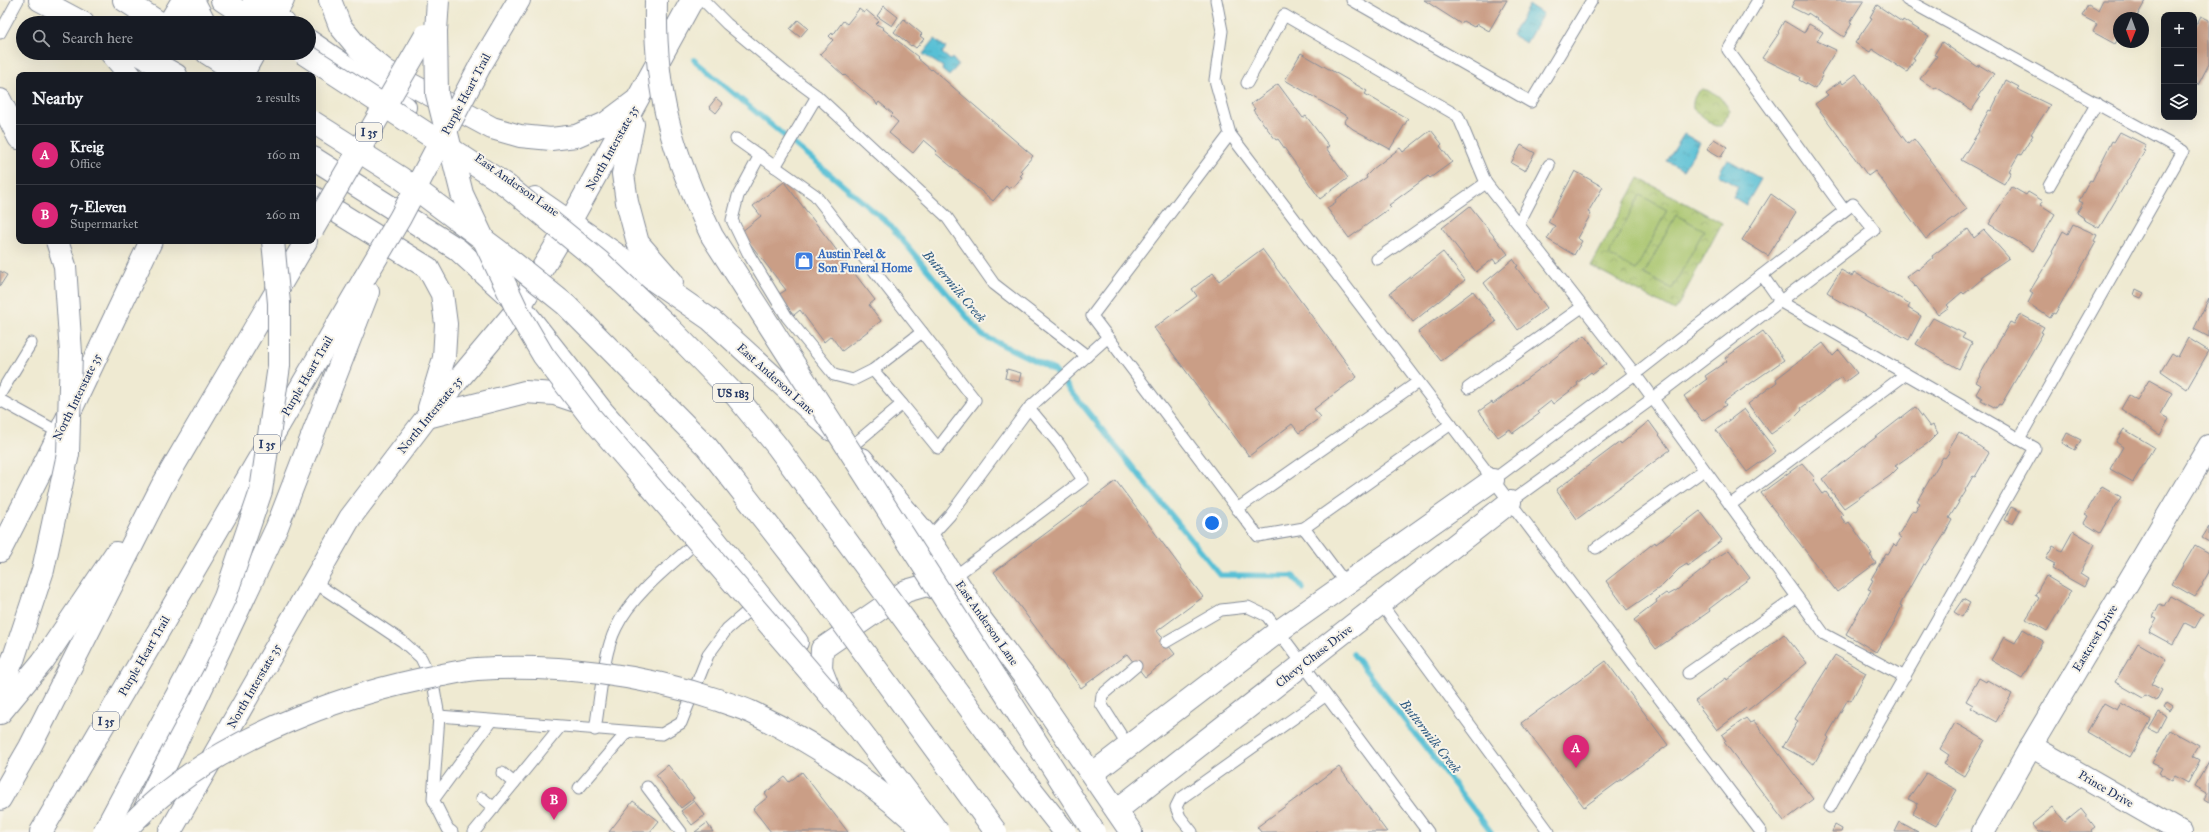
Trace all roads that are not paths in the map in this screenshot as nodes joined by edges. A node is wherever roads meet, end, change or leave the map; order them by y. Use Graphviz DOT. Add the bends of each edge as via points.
graph roads {
  1 [pos="18,0"];
  2 [pos="40,0"];
  3 [pos="124,0"];
  4 [pos="183,0"];
  5 [pos="193,0"];
  6 [pos="222,0"];
  7 [pos="254,0"];
  8 [pos="330,0"];
  9 [pos="438,0"];
  10 [pos="446,0"];
  11 [pos="519,0"];
  12 [pos="656,0"];
  13 [pos="692,0"];
  14 [pos="703,0"];
  15 [pos="1216,0"];
  16 [pos="1352,0"];
  17 [pos="1592,0"];
  18 [pos="1758,0"];
  19 [pos="1906,0"];
  20 [pos="69,16"];
  21 [pos="149,16"];
  22 [pos="173,16"];
  23 [pos="201,16"];
  24 [pos="271,16"];
  25 [pos="273,16"];
  26 [pos="0,33"];
  27 [pos="316,46"];
  28 [pos="117,60"];
  29 [pos="149,60"];
  30 [pos="217,60"];
  31 [pos="224,60"];
  32 [pos="250,60"];
  33 [pos="314,60"];
  34 [pos="127,72"];
  35 [pos="171,72"];
  36 [pos="230,72"];
  37 [pos="236,72"];
  38 [pos="243,72"];
  39 [pos="1247,83"];
  40 [pos="817,96"];
  41 [pos="640,98"];
  42 [pos="0,100"];
  43 [pos="2096,103"];
  44 [pos="316,124"];
  45 [pos="16,132"];
  46 [pos="1230,134"];
  47 [pos="736,139"];
  48 [pos="760,155"];
  49 [pos="316,160"];
  50 [pos="1549,165"];
  51 [pos="776,167"];
  52 [pos="1486,183"];
  53 [pos="2049,186"];
  54 [pos="316,199"];
  55 [pos="1844,210"];
  56 [pos="570,222"];
  57 [pos="1519,223"];
  58 [pos="316,224"];
  59 [pos="58,244"];
  60 [pos="149,244"];
  61 [pos="273,244"];
  62 [pos="303,246"];
  63 [pos="1378,259"];
  64 [pos="1762,275"];
  65 [pos="367,282"];
  66 [pos="1780,302"];
  67 [pos="520,306"];
  68 [pos="1582,307"];
  69 [pos="711,320"];
  70 [pos="922,332"];
  71 [pos="1108,337"];
  72 [pos="31,343"];
  73 [pos="1087,356"];
  74 [pos="874,370"];
  75 [pos="1635,374"];
  76 [pos="1906,374"];
  77 [pos="1418,382"];
  78 [pos="1468,388"];
  79 [pos="0,394"];
  80 [pos="1652,399"];
  81 [pos="0,400"];
  82 [pos="902,404"];
  83 [pos="1030,408"];
  84 [pos="603,412"];
  85 [pos="426,417"];
  86 [pos="1451,424"];
  87 [pos="60,433"];
  88 [pos="2019,439"];
  89 [pos="2209,446"];
  90 [pos="851,447"];
  91 [pos="1704,470"];
  92 [pos="1493,480"];
  93 [pos="162,486"];
  94 [pos="1510,502"];
  95 [pos="1730,505"];
  96 [pos="1237,509"];
  97 [pos="1304,528"];
  98 [pos="708,531"];
  99 [pos="929,538"];
  100 [pos="1596,548"];
  101 [pos="0,551"];
  102 [pos="954,577"];
  103 [pos="314,582"];
  104 [pos="1346,584"];
  105 [pos="1796,597"];
  106 [pos="762,598"];
  107 [pos="1381,604"];
  108 [pos="980,618"];
  109 [pos="1279,631"];
  110 [pos="1166,642"];
  111 [pos="1302,665"];
  112 [pos="1136,666"];
  113 [pos="1688,673"];
  114 [pos="1905,676"];
  115 [pos="0,690"];
  116 [pos="1325,696"];
  117 [pos="835,706"];
  118 [pos="0,713"];
  119 [pos="439,716"];
  120 [pos="491,721"];
  121 [pos="560,727"];
  122 [pos="595,730"];
  123 [pos="627,732"];
  124 [pos="1128,746"];
  125 [pos="2031,746"];
  126 [pos="502,773"];
  127 [pos="1092,774"];
  128 [pos="514,783"];
  129 [pos="647,787"];
  130 [pos="579,788"];
  131 [pos="482,798"];
  132 [pos="0,799"];
  133 [pos="433,799"];
  134 [pos="1830,807"];
  135 [pos="494,808"];
  136 [pos="1117,810"];
  137 [pos="41,832"];
  138 [pos="104,832"];
  139 [pos="124,832"];
  140 [pos="133,832"];
  141 [pos="170,832"];
  142 [pos="452,832"];
  143 [pos="474,832"];
  144 [pos="681,832"];
  145 [pos="914,832"];
  146 [pos="926,832"];
  147 [pos="938,832"];
  148 [pos="996,832"];
  149 [pos="1065,832"];
  150 [pos="1094,832"];
  151 [pos="1131,832"];
  152 [pos="1192,832"];
  153 [pos="1428,832"];
  154 [pos="1550,832"];
  155 [pos="1761,832"];
  156 [pos="1983,832"];
  157 [pos="2181,832"];
  1 -- 26 [label="lane"];
  2 -- 20 [label="main road"];
  3 -- 21 [label="main road"];
  4 -- 22 [label="main road"];
  5 -- 23 [label="main road"];
  6 -- 24 [label="main road"];
  7 -- 25 [label="main road"];
  8 -- 41 [label="main road" via="340,26 359,49 386,71 492,128 520,136 551,139 576,136 606,123"];
  9 -- 147 [label="main road, bridge" via="437,94 462,194 520,316 543,355 589,415 860,730"];
  10 -- 58 [label="main road, I 35, bridge"];
  11 -- 65 [label="main road, Purple Heart Trail / I 35, bridge" via="480,66"];
  12 -- 150 [label="main road, bridge" via="658,75 667,125 686,180 712,236"];
  13 -- 41 [label="main road, North Interstate 35"];
  14 -- 40 [label="lane" via="727,24"];
  15 -- 46 [label="lane" via="1222,31 1215,80"];
  16 -- 17 [label="lane" via="1531,102"];
  18 -- 55 [label="lane" via="1728,50"];
  19 -- 43 [label="lane"];
  27 -- 56 [label="main road, East Anderson Lane"];
  28 -- 34 [label="main road"];
  29 -- 35 [label="main road"];
  30 -- 37 [label="main road"];
  31 -- 36 [label="main road"];
  32 -- 38 [label="main road"];
  33 -- 149 [label="main road, US 183, bridge" via="506,185 599,261 667,325 736,396 777,446 1004,755"];
  39 -- 52 [label="lane" via="1284,15 1458,116"];
  40 -- 51 [label="lane"];
  40 -- 73 [label="lane" via="946,216 994,284"];
  41 -- 56 [label="main road, North Interstate 35"];
  41 -- 69 [label="main road" via="623,174 627,202 638,243 666,276"];
  42 -- 45 [label="main road"];
  43 -- 53 [label="lane"];
  43 -- 88 [label="lane" via="2183,151"];
  44 -- 148 [label="main road, bridge" via="401,178 566,305 706,446 812,581"];
  46 -- 71 [label="lane" via="1092,316"];
  46 -- 77 [label="lane"];
  47 -- 48 [label="lane"];
  48 -- 51 [label="lane"];
  48 -- 74 [label="lane" via="738,196 732,220 748,253 787,317 834,375 853,380"];
  49 -- 67 [label="main road" via="457,249"];
  50 -- 57 [label="lane"];
  51 -- 70 [label="lane" via="816,194"];
  52 -- 57 [label="lane"];
  52 -- 63 [label="lane"];
  54 -- 85 [label="main road" via="428,268 442,294 446,324 444,358"];
  55 -- 64 [label="lane"];
  55 -- 66 [label="lane" via="1853,204 1874,230"];
  56 -- 67 [label="main road, North Interstate 35"];
  56 -- 69 [label="main road, East Anderson Lane"];
  57 -- 68 [label="lane"];
  59 -- 115 [label="main road, bridge" via="65,266 71,353 68,454 44,570"];
  60 -- 87 [label="main road, North Interstate 35"];
  61 -- 138 [label="main road, bridge" via="279,303 279,366 261,491 225,598 194,663"];
  62 -- 93 [label="main road"];
  64 -- 66 [label="lane"];
  64 -- 75 [label="lane"];
  65 -- 137 [label="main road, Purple Heart Trail / I 35"];
  65 -- 140 [label="main road" via="277,527"];
  66 -- 76 [label="lane"];
  66 -- 80 [label="lane"];
  67 -- 84 [label="main road"];
  67 -- 85 [label="main road, North Interstate 35"];
  68 -- 75 [label="lane"];
  68 -- 78 [label="lane"];
  69 -- 90 [label="main road, East Anderson Lane"];
  70 -- 74 [label="lane"];
  70 -- 82 [label="lane" via="975,400 938,448"];
  71 -- 73 [label="lane"];
  71 -- 96 [label="lane"];
  72 -- 79 [label="lane"];
  73 -- 83 [label="lane"];
  74 -- 82 [label="lane"];
  75 -- 80 [label="lane"];
  75 -- 92 [label="lane"];
  76 -- 88 [label="lane"];
  76 -- 95 [label="lane"];
  77 -- 86 [label="lane"];
  77 -- 96 [label="lane"];
  80 -- 91 [label="lane"];
  80 -- 94 [label="lane"];
  81 -- 87 [label="lane"];
  82 -- 90 [label="lane"];
  83 -- 99 [label="lane" via="950,515"];
  83 -- 102 [label="lane" via="1059,444 1083,480"];
  84 -- 85 [label="main road" via="555,394 525,392"];
  84 -- 98 [label="main road"];
  85 -- 103 [label="main road, North Interstate 35" via="350,518"];
  86 -- 92 [label="lane"];
  86 -- 97 [label="lane"];
  87 -- 101 [label="main road, North Interstate 35" via="9,519"];
  88 -- 114 [label="lane" via="2035,448"];
  89 -- 125 [label="main road, Eastcrest Drive"];
  90 -- 99 [label="main road, East Anderson Lane"];
  91 -- 95 [label="lane"];
  91 -- 100 [label="lane"];
  92 -- 94 [label="lane"];
  92 -- 104 [label="main road"];
  93 -- 118 [label="main road" via="43,661"];
  93 -- 132 [label="main road" via="30,747"];
  94 -- 107 [label="main road, Chevy Chase Drive"];
  94 -- 155 [label="lane"];
  95 -- 105 [label="lane"];
  96 -- 97 [label="lane" via="1258,536"];
  97 -- 104 [label="lane"];
  98 -- 106 [label="main road"];
  98 -- 122 [label="lane" via="629,606 615,629"];
  99 -- 102 [label="main road, East Anderson Lane"];
  102 -- 108 [label="main road, East Anderson Lane"];
  103 -- 119 [label="lane" via="402,641 421,658 433,683"];
  103 -- 141 [label="main road, North Interstate 35"];
  104 -- 109 [label="main road"];
  105 -- 113 [label="lane"];
  105 -- 114 [label="lane" via="1824,634"];
  106 -- 117 [label="main road" via="797,641"];
  106 -- 123 [label="lane" via="727,629 708,655 680,723 662,734"];
  107 -- 111 [label="main road, Chevy Chase Drive"];
  107 -- 154 [label="lane"];
  108 -- 117 [label="main road" via="950,593 927,585 906,591 822,649 821,669"];
  108 -- 127 [label="main road, East Anderson Lane" via="1029,682"];
  109 -- 110 [label="lane" via="1267,616 1248,606 1222,610"];
  109 -- 111 [label="lane"];
  109 -- 124 [label="main road"];
  111 -- 116 [label="lane"];
  111 -- 136 [label="main road, Chevy Chase Drive"];
  112 -- 124 [label="lane" via="1102,695 1105,711"];
  114 -- 134 [label="lane"];
  116 -- 152 [label="lane" via="1180,799 1176,807 1180,817"];
  116 -- 153 [label="lane"];
  117 -- 145 [label="main road" via="875,759"];
  119 -- 120 [label="lane"];
  119 -- 133 [label="lane"];
  120 -- 121 [label="lane"];
  120 -- 133 [label="lane" via="475,751"];
  121 -- 122 [label="lane"];
  121 -- 128 [label="lane"];
  122 -- 123 [label="lane"];
  123 -- 130 [label="lane"];
  124 -- 127 [label="main road"];
  125 -- 156 [label="main road, Eastcrest Drive"];
  125 -- 157 [label="main road, Prince Drive"];
  126 -- 128 [label="lane"];
  127 -- 136 [label="main road, East Anderson Lane"];
  128 -- 135 [label="lane"];
  129 -- 144 [label="lane"];
  131 -- 135 [label="lane"];
  133 -- 142 [label="lane"];
  135 -- 143 [label="lane"];
  136 -- 151 [label="main road, East Anderson Lane"];
  139 -- 146 [label="main road, bridge" via="143,811 212,760 266,730 338,700 404,682 475,669 548,669 614,674 684,689 750,712 821,750 893,802"];
}
